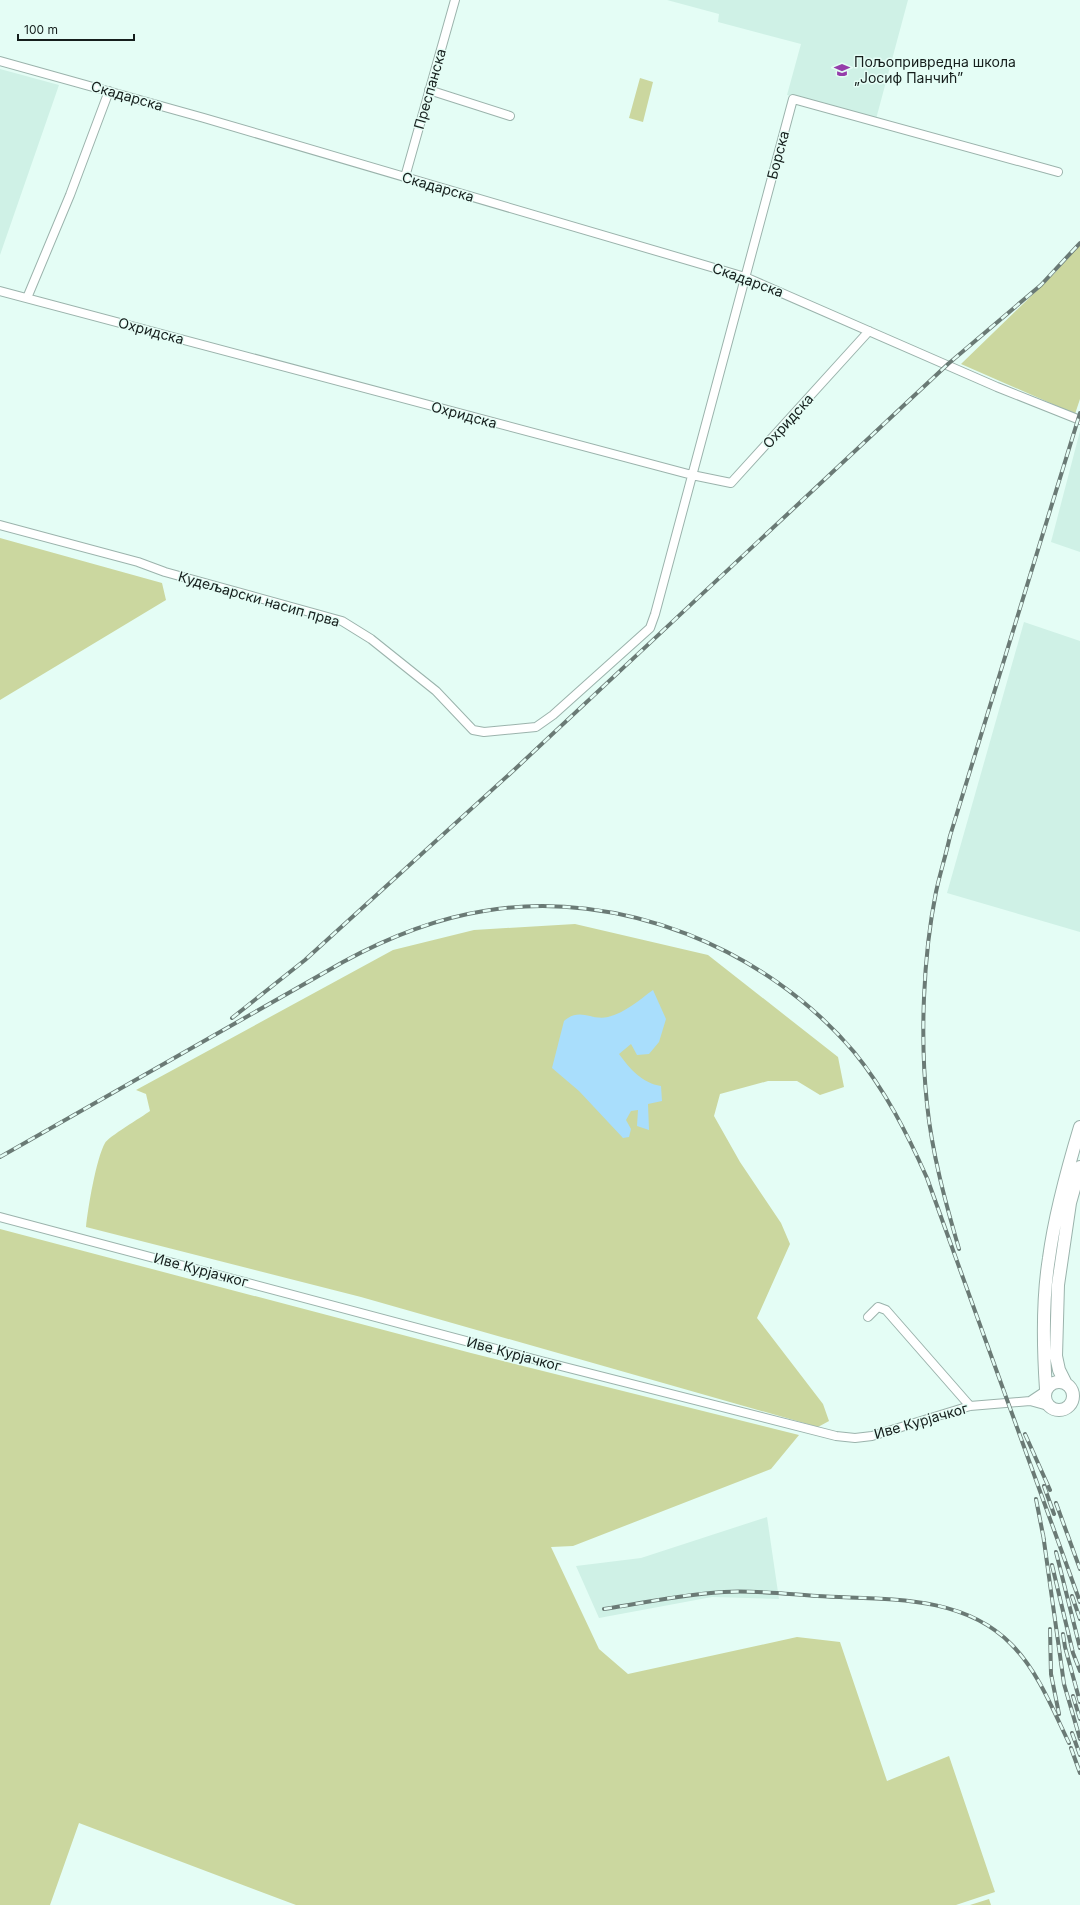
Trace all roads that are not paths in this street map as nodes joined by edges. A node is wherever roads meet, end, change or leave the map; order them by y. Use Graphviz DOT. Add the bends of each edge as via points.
graph roads {
  1 [pos="454,0"];
  2 [pos="0,61"];
  3 [pos="429,90"];
  4 [pos="108,91"];
  5 [pos="510,116"];
  6 [pos="1058,172"];
  7 [pos="405,177"];
  8 [pos="745,277"];
  9 [pos="0,291"];
  10 [pos="27,298"];
  11 [pos="869,331"];
  12 [pos="1080,420"];
  13 [pos="692,476"];
  14 [pos="0,525"];
  15 [pos="1080,1126"];
  16 [pos="1080,1167"];
  17 [pos="0,1217"];
  18 [pos="868,1317"];
  19 [pos="1072,1387"];
  20 [pos="1046,1390"];
  21 [pos="1030,1402"];
  22 [pos="1075,1405"];
  23 [pos="970,1406"];
  24 [pos="1048,1406"];
  1 -- 3 [label="street, Преспанска"];
  2 -- 4 [label="street, Скадарска"];
  3 -- 5 [label="street"];
  3 -- 7 [label="street, Преспанска"];
  4 -- 7 [label="street, Скадарска"];
  4 -- 10 [label="street" via="70,195"];
  6 -- 8 [label="street, Борска" via="793,99"];
  7 -- 8 [label="street, Скадарска"];
  8 -- 11 [label="street, Скадарска"];
  8 -- 13 [label="street, Борска"];
  9 -- 10 [label="street, Охридска"];
  10 -- 13 [label="street, Охридска"];
  11 -- 12 [label="street, Скадарска" via="1027,400"];
  11 -- 13 [label="street, Охридска" via="736,479 731,483 722,483"];
  13 -- 14 [label="street, Кудељарски насип прва" via="650,628 553,715 536,727 484,732 473,730 436,691 371,639 342,621"];
  15 -- 20 [label="main road" via="1060,1199 1048,1258 1044,1322"];
  16 -- 19 [label="main road" via="1070,1202 1058,1285 1056,1356 1059,1370"];
  17 -- 23 [label="street, Иве Курјачког" via="541,1361 836,1436 872,1436"];
  18 -- 23 [label="street" via="878,1307 886,1310"];
  19 -- 20 [label="main road" via="1055,1382"];
  19 -- 22 [label="main road"];
  20 -- 21 [label="street"];
  20 -- 24 [label="main road" via="1044,1399"];
  21 -- 23 [label="street, Иве Курјачког"];
  21 -- 24 [label="street, Иве Курјачког"];
  22 -- 24 [label="main road" via="1058,1411"];
}
